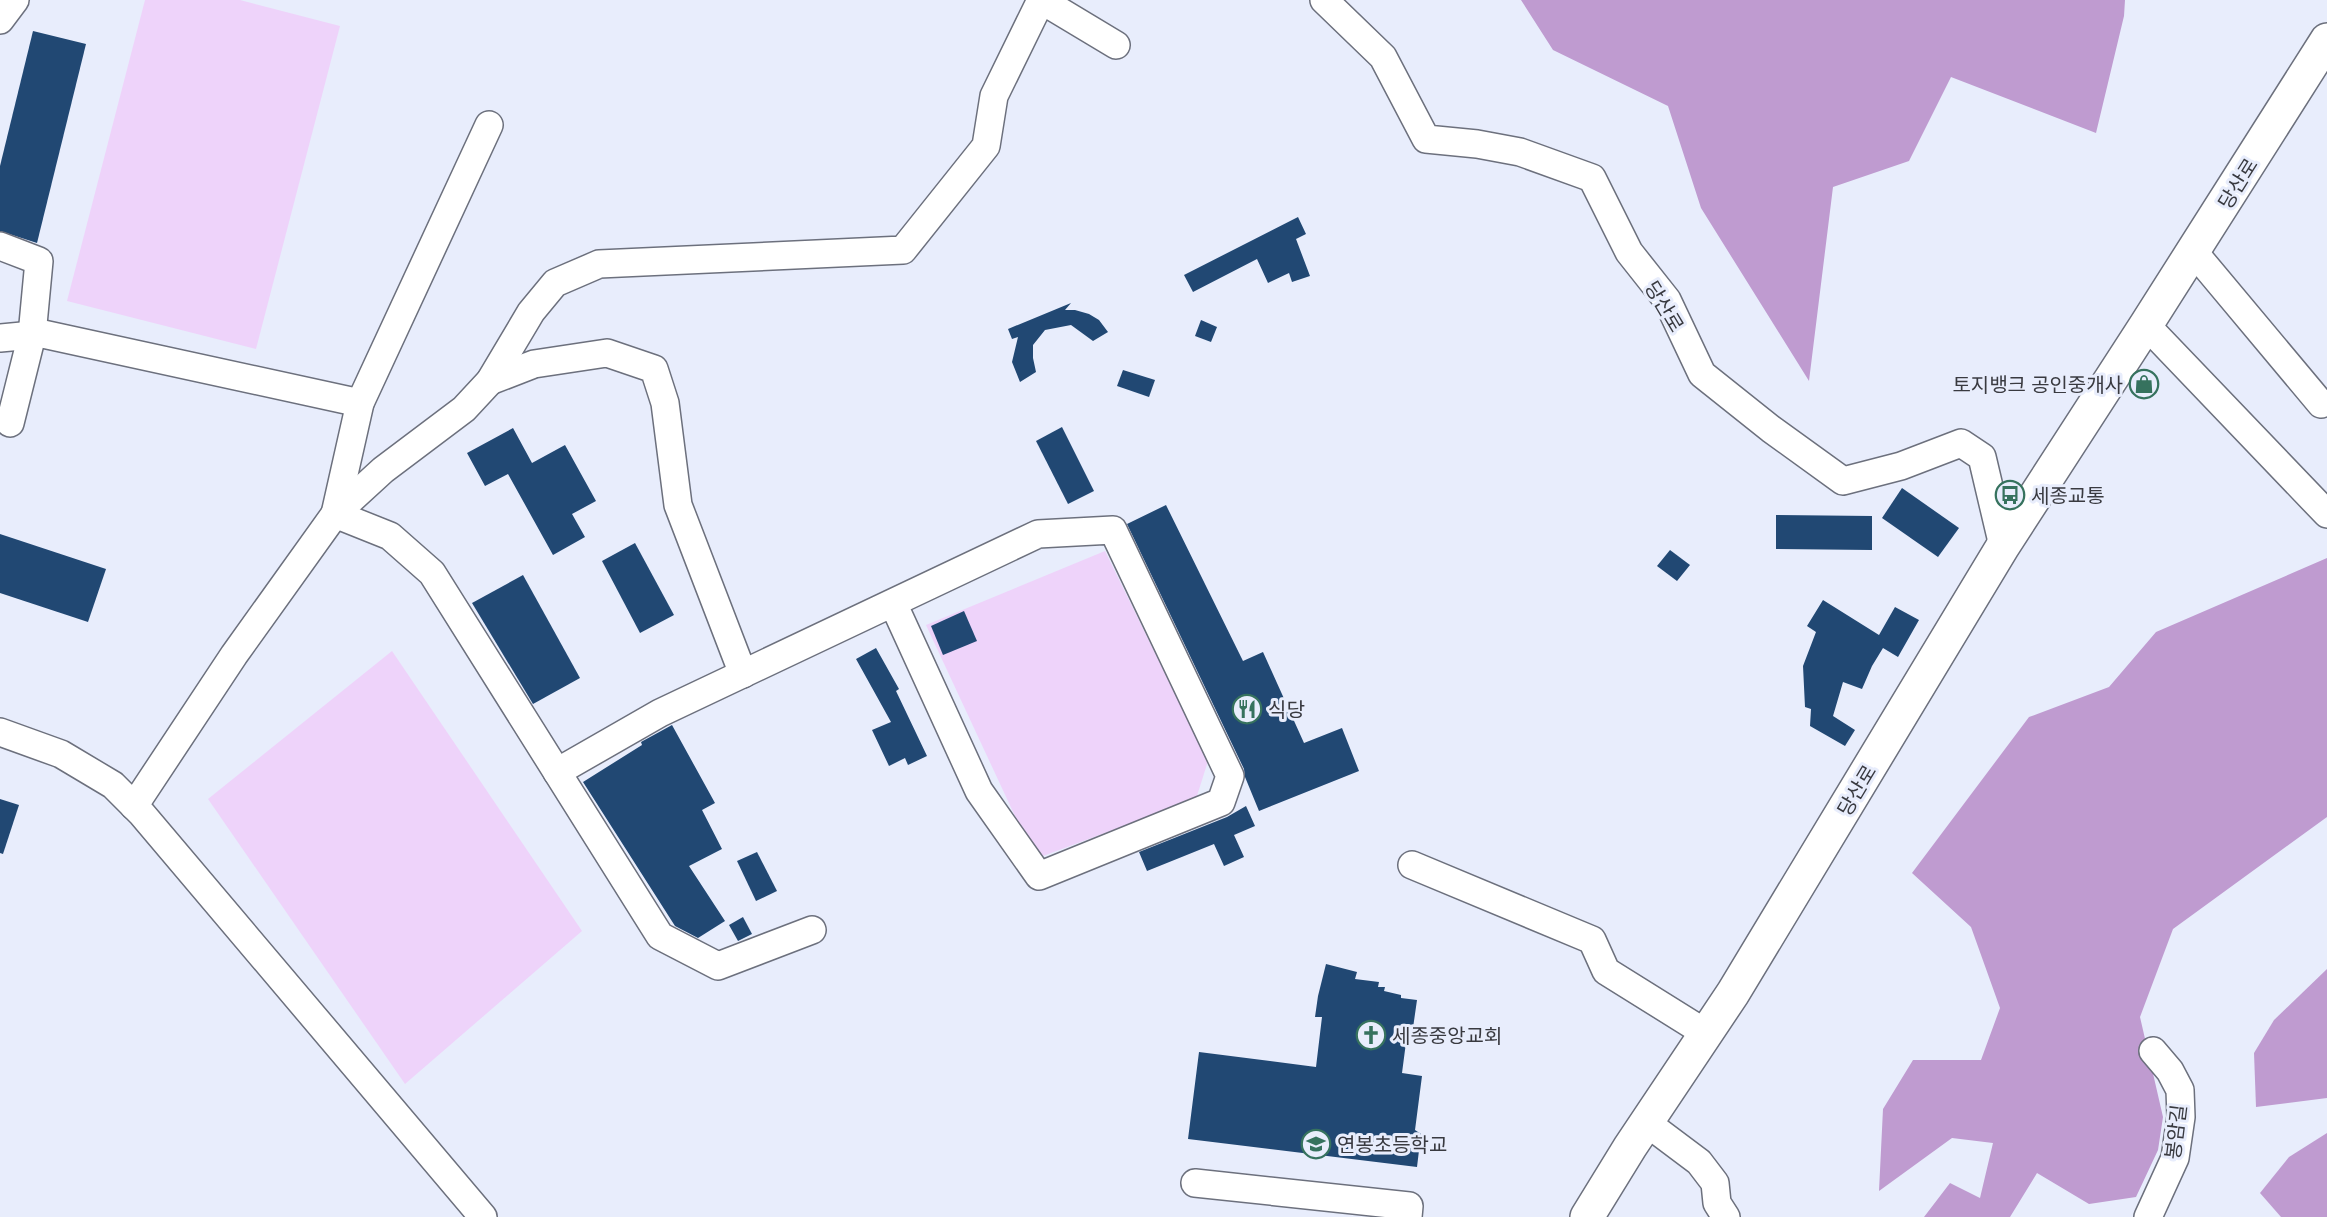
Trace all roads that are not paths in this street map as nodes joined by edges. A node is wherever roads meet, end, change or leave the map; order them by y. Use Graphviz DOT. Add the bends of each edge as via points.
graph roads {
  1 [pos="15,0"];
  2 [pos="1324,0"];
  3 [pos="0,20"];
  4 [pos="2327,40"];
  5 [pos="1116,45"];
  6 [pos="489,125"];
  7 [pos="0,246"];
  8 [pos="2193,251"];
  9 [pos="2146,326"];
  10 [pos="32,335"];
  11 [pos="0,338"];
  12 [pos="490,381"];
  13 [pos="0,387"];
  14 [pos="360,403"];
  15 [pos="2321,404"];
  16 [pos="5,431"];
  17 [pos="335,514"];
  18 [pos="2327,514"];
  19 [pos="2003,546"];
  20 [pos="893,603"];
  21 [pos="743,674"];
  22 [pos="0,732"];
  23 [pos="557,772"];
  24 [pos="134,806"];
  25 [pos="1412,865"];
  26 [pos="812,930"];
  27 [pos="1707,1034"];
  28 [pos="2153,1052"];
  29 [pos="1647,1123"];
  30 [pos="1195,1183"];
  31 [pos="483,1217"];
  32 [pos="1408,1217"];
  33 [pos="1587,1217"];
  34 [pos="1726,1217"];
  35 [pos="2148,1217"];
  1 -- 3 [label="street"];
  2 -- 19 [label="street, 당산로" via="1383,57 1426,139 1520,152 1593,178 1629,252 1666,300 1702,374 1843,481 1901,466 1961,443 1982,457"];
  4 -- 8 [label="main road, 당산로"];
  5 -- 12 [label="street" via="1041,0 994,96 986,146 903,250 599,264 555,283 531,312"];
  6 -- 14 [label="street"];
  7 -- 10 [label="street" via="39,261"];
  8 -- 9 [label="main road, 당산로"];
  8 -- 15 [label="street"];
  9 -- 18 [label="street"];
  9 -- 19 [label="main road, 당산로"];
  10 -- 11 [label="street"];
  10 -- 14 [label="street" via="43,334"];
  10 -- 16 [label="street"];
  12 -- 17 [label="street" via="464,410 383,471"];
  12 -- 21 [label="street" via="534,364 607,353 654,369 665,403 678,505"];
  13 -- 16 [label="street"];
  14 -- 17 [label="street"];
  17 -- 23 [label="street" via="390,536 432,573"];
  17 -- 24 [label="street" via="234,655"];
  19 -- 27 [label="main road, 당산로"];
  20 -- 20 [label="street" via="1038,534 1113,530 1230,776 1221,802 1040,876 979,791"];
  20 -- 21 [label="street"];
  21 -- 23 [label="street" via="660,713"];
  22 -- 24 [label="street" via="61,754 113,785"];
  23 -- 26 [label="street" via="660,936 718,966"];
  24 -- 31 [label="street"];
  25 -- 27 [label="street" via="1592,940 1606,971"];
  27 -- 29 [label="main road, 당산로"];
  28 -- 35 [label="street, 봉암길" via="2180,1090 2181,1117 2175,1158"];
  29 -- 33 [label="main road, 당산로"];
  29 -- 34 [label="street" via="1699,1162 1714,1183 1717,1203"];
  30 -- 32 [label="street" via="1408,1206"];
}
